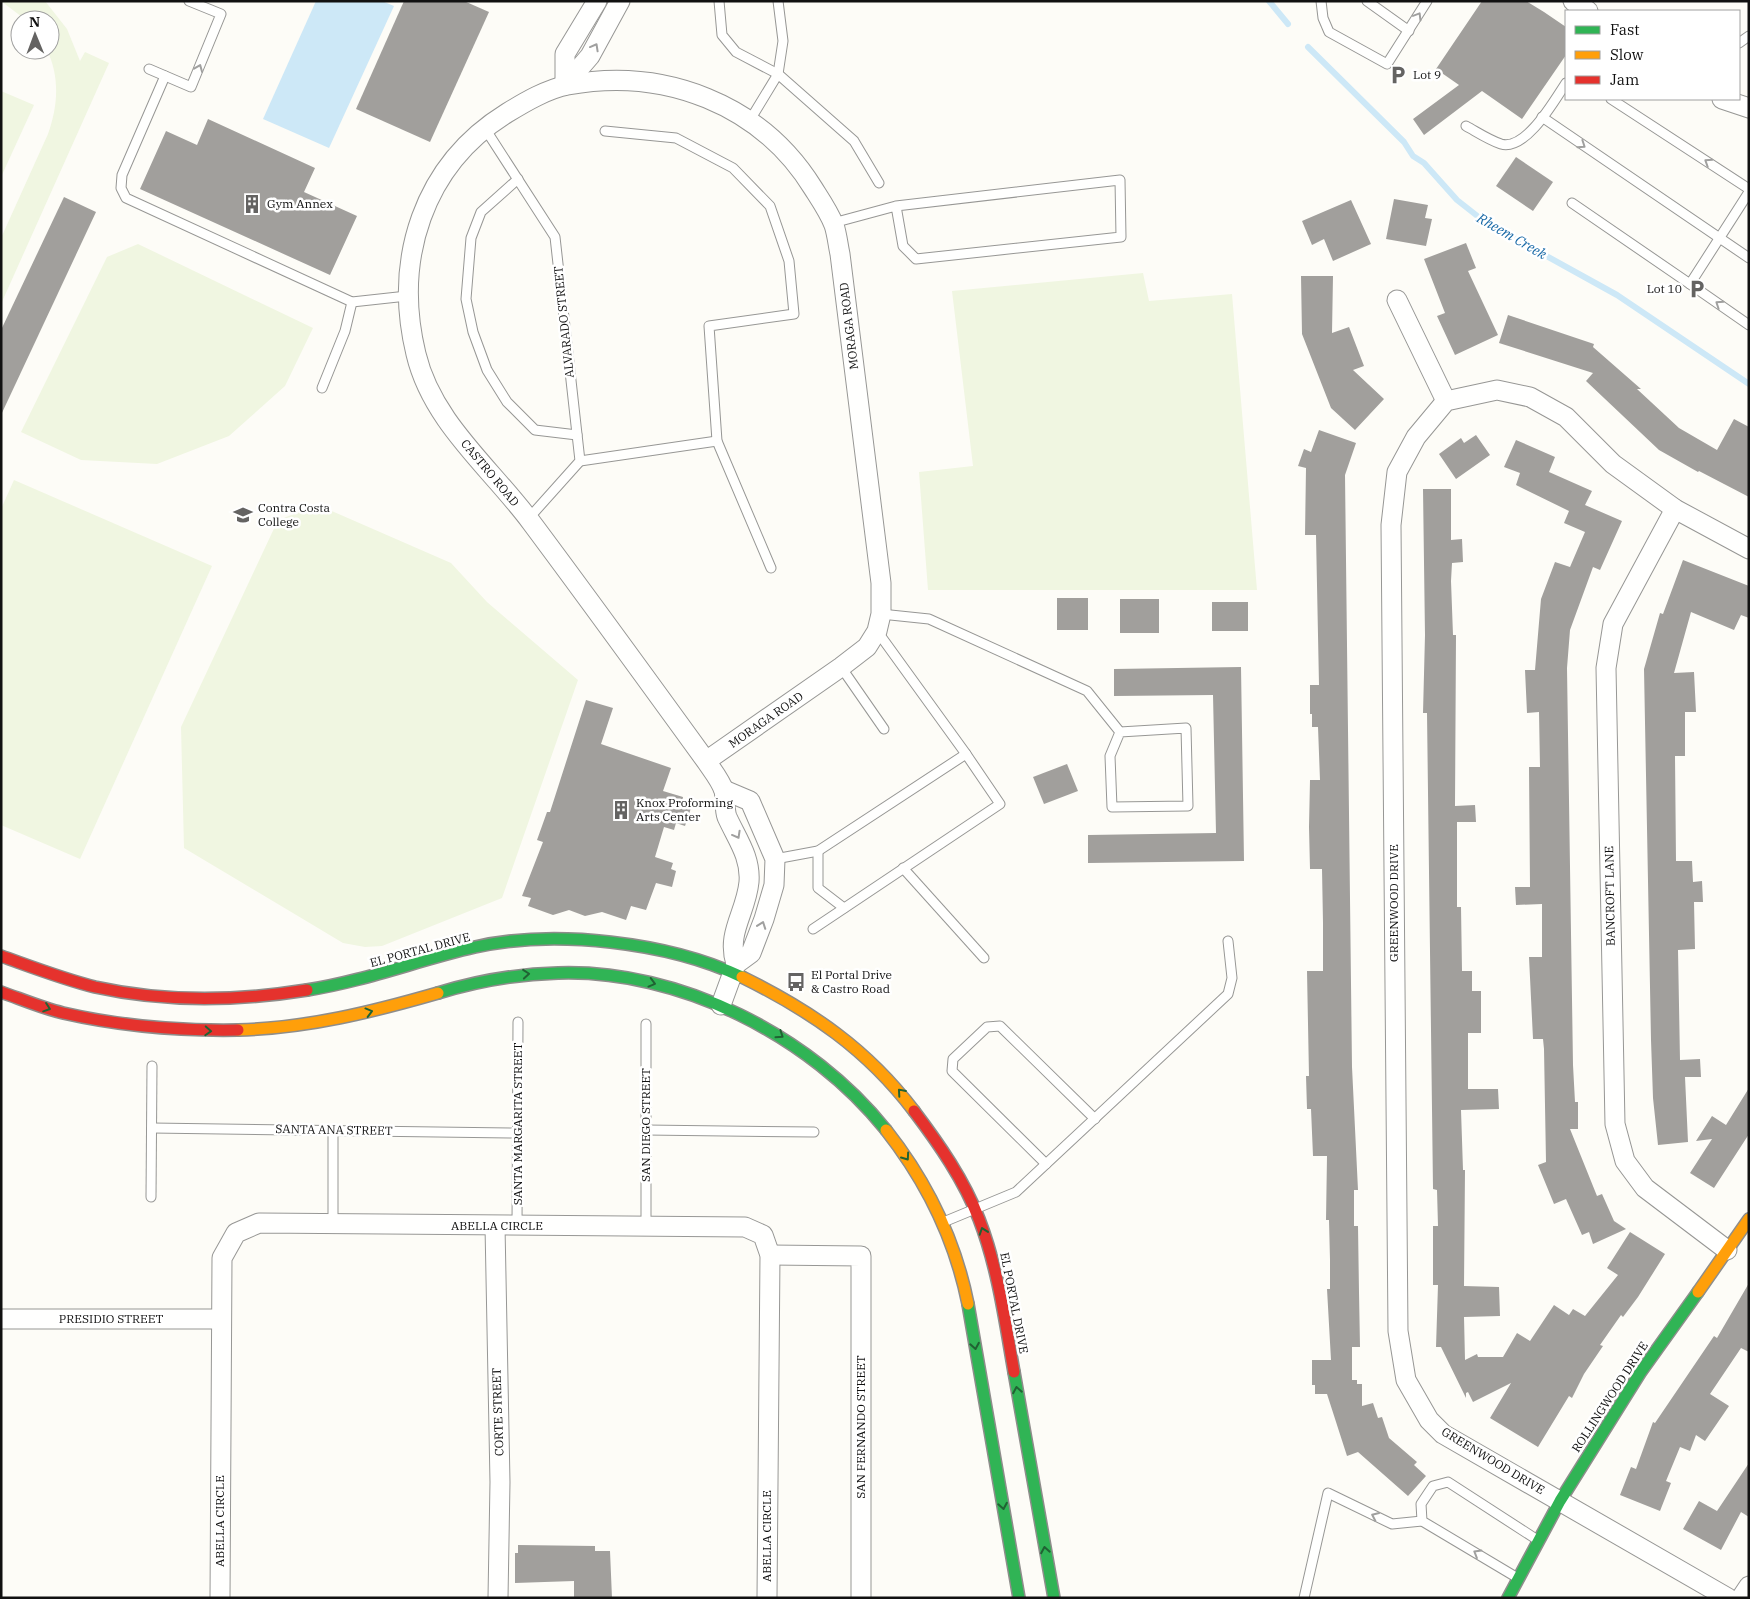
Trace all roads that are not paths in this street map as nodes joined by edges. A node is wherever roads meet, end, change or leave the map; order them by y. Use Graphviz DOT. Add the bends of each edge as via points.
graph roads {
  1 [pos="189,1"];
  2 [pos="598,1"];
  3 [pos="620,1"];
  4 [pos="718,1"];
  5 [pos="778,1"];
  6 [pos="1321,1"];
  7 [pos="1367,1"];
  8 [pos="1427,1"];
  9 [pos="1573,1"];
  10 [pos="1586,10"];
  11 [pos="1409,30"];
  12 [pos="149,69"];
  13 [pos="778,74"];
  14 [pos="165,76"];
  15 [pos="1565,84"];
  16 [pos="565,85"];
  17 [pos="1612,100"];
  18 [pos="1725,100"];
  19 [pos="1749,108"];
  20 [pos="1542,118"];
  21 [pos="750,120"];
  22 [pos="1466,126"];
  23 [pos="484,127"];
  24 [pos="605,131"];
  25 [pos="518,179"];
  26 [pos="879,183"];
  27 [pos="1749,191"];
  28 [pos="1572,203"];
  29 [pos="896,206"];
  30 [pos="833,223"];
  31 [pos="1719,238"];
  32 [pos="1749,258"];
  33 [pos="1690,284"];
  34 [pos="407,296"];
  35 [pos="1397,300"];
  36 [pos="352,302"];
  37 [pos="1749,324"];
  38 [pos="322,388"];
  39 [pos="1446,401"];
  40 [pos="577,435"];
  41 [pos="718,441"];
  42 [pos="580,461"];
  43 [pos="1675,509"];
  44 [pos="529,518"];
  45 [pos="1749,549"];
  46 [pos="771,568"];
  47 [pos="879,622"];
  48 [pos="842,667"];
  49 [pos="884,729"];
  50 [pos="1120,732"];
  51 [pos="966,754"];
  52 [pos="706,761"];
  53 [pos="724,790"];
  54 [pos="818,851"];
  55 [pos="775,859"];
  56 [pos="904,868"];
  57 [pos="844,908"];
  58 [pos="813,929"];
  59 [pos="1228,940"];
  60 [pos="1,956"];
  61 [pos="984,958"];
  62 [pos="734,968"];
  63 [pos="1,992"];
  64 [pos="721,1005"];
  65 [pos="518,1022"];
  66 [pos="646,1024"];
  67 [pos="152,1066"];
  68 [pos="1095,1119"];
  69 [pos="152,1128"];
  70 [pos="333,1130"];
  71 [pos="646,1130"];
  72 [pos="516,1132"];
  73 [pos="814,1132"];
  74 [pos="1046,1164"];
  75 [pos="151,1197"];
  76 [pos="976,1210"];
  77 [pos="1749,1219"];
  78 [pos="944,1222"];
  79 [pos="333,1225"];
  80 [pos="495,1226"];
  81 [pos="517,1226"];
  82 [pos="646,1227"];
  83 [pos="1727,1250"];
  84 [pos="770,1255"];
  85 [pos="221,1319"];
  86 [pos="1,1320"];
  87 [pos="1560,1501"];
  88 [pos="1422,1521"];
  89 [pos="1539,1541"];
  90 [pos="1519,1578"];
  91 [pos="1749,1586"];
  92 [pos="220,1598"];
  93 [pos="498,1598"];
  94 [pos="767,1598"];
  95 [pos="861,1598"];
  96 [pos="1019,1598"];
  97 [pos="1054,1598"];
  98 [pos="1304,1598"];
  99 [pos="1508,1598"];
  100 [pos="1728,1598"];
  101 [pos="1740,1598"];
  14 -- 1 [label="lane, one-way" via="191,87 221,14"];
  2 -- 16 [label="street" via="565,54"];
  16 -- 3 [label="street, one-way" via="590,56"];
  4 -- 13 [label="lane" via="722,35 736,52"];
  5 -- 13 [label="lane" via="782,41"];
  6 -- 11 [label="lane" via="1329,32 1387,64"];
  7 -- 11 [label="lane"];
  11 -- 8 [label="lane, one-way"];
  9 -- 10 [label="street"];
  12 -- 14 [label="lane"];
  13 -- 21 [label="lane"];
  13 -- 26 [label="lane" via="854,141"];
  14 -- 36 [label="lane" via="122,175 121,188 126,198"];
  15 -- 20 [label="lane"];
  16 -- 21 [label="street, MORAGA ROAD" via="618,80 667,84 720,103"];
  16 -- 23 [label="street, MORAGA ROAD" via="524,102"];
  27 -- 17 [label="lane, one-way"];
  18 -- 19 [label="street"];
  20 -- 22 [label="lane" via="1523,140 1514,144 1502,144"];
  20 -- 31 [label="lane, one-way"];
  21 -- 30 [label="street, MORAGA ROAD" via="777,141 803,171"];
  23 -- 25 [label="lane, ALVARADO STREET"];
  23 -- 34 [label="street, CASTRO ROAD" via="448,164 426,204 410,251"];
  24 -- 41 [label="lane" via="676,138 733,168 770,206 788,261 794,314 709,326"];
  25 -- 40 [label="lane, ALVARADO STREET" via="555,237"];
  25 -- 40 [label="lane" via="481,212 471,238 466,299 473,332 486,370 502,394 535,430"];
  27 -- 31 [label="lane"];
  28 -- 33 [label="lane"];
  29 -- 29 [label="lane" via="1120,180 1121,237 916,259 903,246"];
  29 -- 30 [label="lane"];
  30 -- 47 [label="street, MORAGA ROAD" via="840,254 881,583"];
  31 -- 32 [label="lane"];
  31 -- 33 [label="lane"];
  37 -- 33 [label="lane, one-way"];
  34 -- 36 [label="lane"];
  34 -- 44 [label="street, CASTRO ROAD" via="416,356 434,399 461,440"];
  35 -- 39 [label="street"];
  36 -- 38 [label="lane" via="345,331"];
  39 -- 43 [label="street" via="1497,390 1530,397 1566,416 1613,464"];
  39 -- 87 [label="street, GREENWOOD DRIVE" via="1416,437 1397,472 1391,524 1398,1331 1406,1380 1429,1420 1443,1434"];
  40 -- 42 [label="lane, ALVARADO STREET"];
  41 -- 42 [label="lane"];
  41 -- 46 [label="lane"];
  42 -- 44 [label="lane"];
  43 -- 45 [label="street"];
  43 -- 83 [label="street, BANCROFT LANE" via="1613,624 1606,668 1615,1124 1625,1161 1645,1188"];
  44 -- 52 [label="street, CASTRO ROAD"];
  47 -- 48 [label="street, MORAGA ROAD" via="866,647"];
  47 -- 50 [label="lane" via="929,619 1087,691"];
  47 -- 51 [label="lane"];
  48 -- 49 [label="lane"];
  48 -- 52 [label="street, MORAGA ROAD"];
  50 -- 50 [label="lane" via="1186,728 1188,806 1112,807 1110,756"];
  51 -- 54 [label="lane"];
  51 -- 56 [label="lane" via="1000,804"];
  52 -- 53 [label="street, CASTRO ROAD"];
  53 -- 55 [label="street, CASTRO ROAD" via="750,801"];
  53 -- 62 [label="street, CASTRO ROAD, one-way" via="726,815 748,861 745,903 732,942"];
  54 -- 55 [label="lane"];
  54 -- 57 [label="lane" via="818,888"];
  62 -- 55 [label="street, CASTRO ROAD, one-way" via="751,953 764,919 774,885"];
  56 -- 57 [label="lane"];
  56 -- 61 [label="lane"];
  57 -- 58 [label="lane"];
  59 -- 68 [label="lane" via="1232,978 1228,994"];
  60 -- 62 [label="main road, EL PORTAL DRIVE" via="97,987 179,997 288,994 360,980 452,953 514,941 578,939 635,944"];
  62 -- 64 [label="street, CASTRO ROAD"];
  76 -- 62 [label="main road, EL PORTAL DRIVE, one-way" via="944,1150 888,1078 820,1018"];
  63 -- 64 [label="main road, one-way" via="59,1012 144,1027 217,1031 310,1024 363,1014 490,980 550,973 640,979"];
  64 -- 78 [label="main road, one-way" via="767,1026 814,1058 866,1105 916,1172"];
  65 -- 72 [label="lane, SANTA MARGARITA STREET"];
  66 -- 71 [label="lane, SAN DIEGO STREET"];
  67 -- 69 [label="lane"];
  68 -- 74 [label="lane"];
  68 -- 74 [label="lane" via="1000,1026 987,1027 953,1059 952,1071"];
  69 -- 70 [label="lane, SANTA ANA STREET"];
  69 -- 75 [label="lane"];
  70 -- 72 [label="lane, SANTA ANA STREET"];
  70 -- 79 [label="lane"];
  71 -- 73 [label="lane"];
  71 -- 82 [label="lane, SAN DIEGO STREET"];
  72 -- 81 [label="lane, SANTA MARGARITA STREET"];
  74 -- 76 [label="lane" via="1016,1192"];
  76 -- 78 [label="lane"];
  97 -- 76 [label="main road, EL PORTAL DRIVE, one-way" via="999,1288"];
  77 -- 83 [label="main road, ROLLINGWOOD DRIVE"];
  78 -- 96 [label="main road, one-way" via="967,1298"];
  79 -- 80 [label="street, ABELLA CIRCLE"];
  79 -- 85 [label="street, ABELLA CIRCLE" via="259,1224 236,1233 222,1258"];
  80 -- 81 [label="street, ABELLA CIRCLE"];
  80 -- 93 [label="street, CORTE STREET" via="500,1482"];
  81 -- 82 [label="street, ABELLA CIRCLE"];
  82 -- 84 [label="street, ABELLA CIRCLE" via="745,1227 763,1234"];
  83 -- 87 [label="main road, ROLLINGWOOD DRIVE" via="1640,1373"];
  84 -- 94 [label="street, ABELLA CIRCLE"];
  84 -- 95 [label="street, SAN FERNANDO STREET" via="861,1256"];
  85 -- 86 [label="street, PRESIDIO STREET"];
  85 -- 92 [label="street, ABELLA CIRCLE"];
  87 -- 89 [label="main road, ROLLINGWOOD DRIVE"];
  87 -- 100 [label="street, GREENWOOD DRIVE"];
  88 -- 89 [label="lane" via="1421,1504 1433,1486 1448,1482"];
  90 -- 88 [label="lane, one-way"];
  88 -- 98 [label="lane, one-way" via="1392,1524 1328,1494"];
  89 -- 90 [label="main road, ROLLINGWOOD DRIVE"];
  90 -- 99 [label="main road, ROLLINGWOOD DRIVE"];
  91 -- 101 [label="street"];
}
